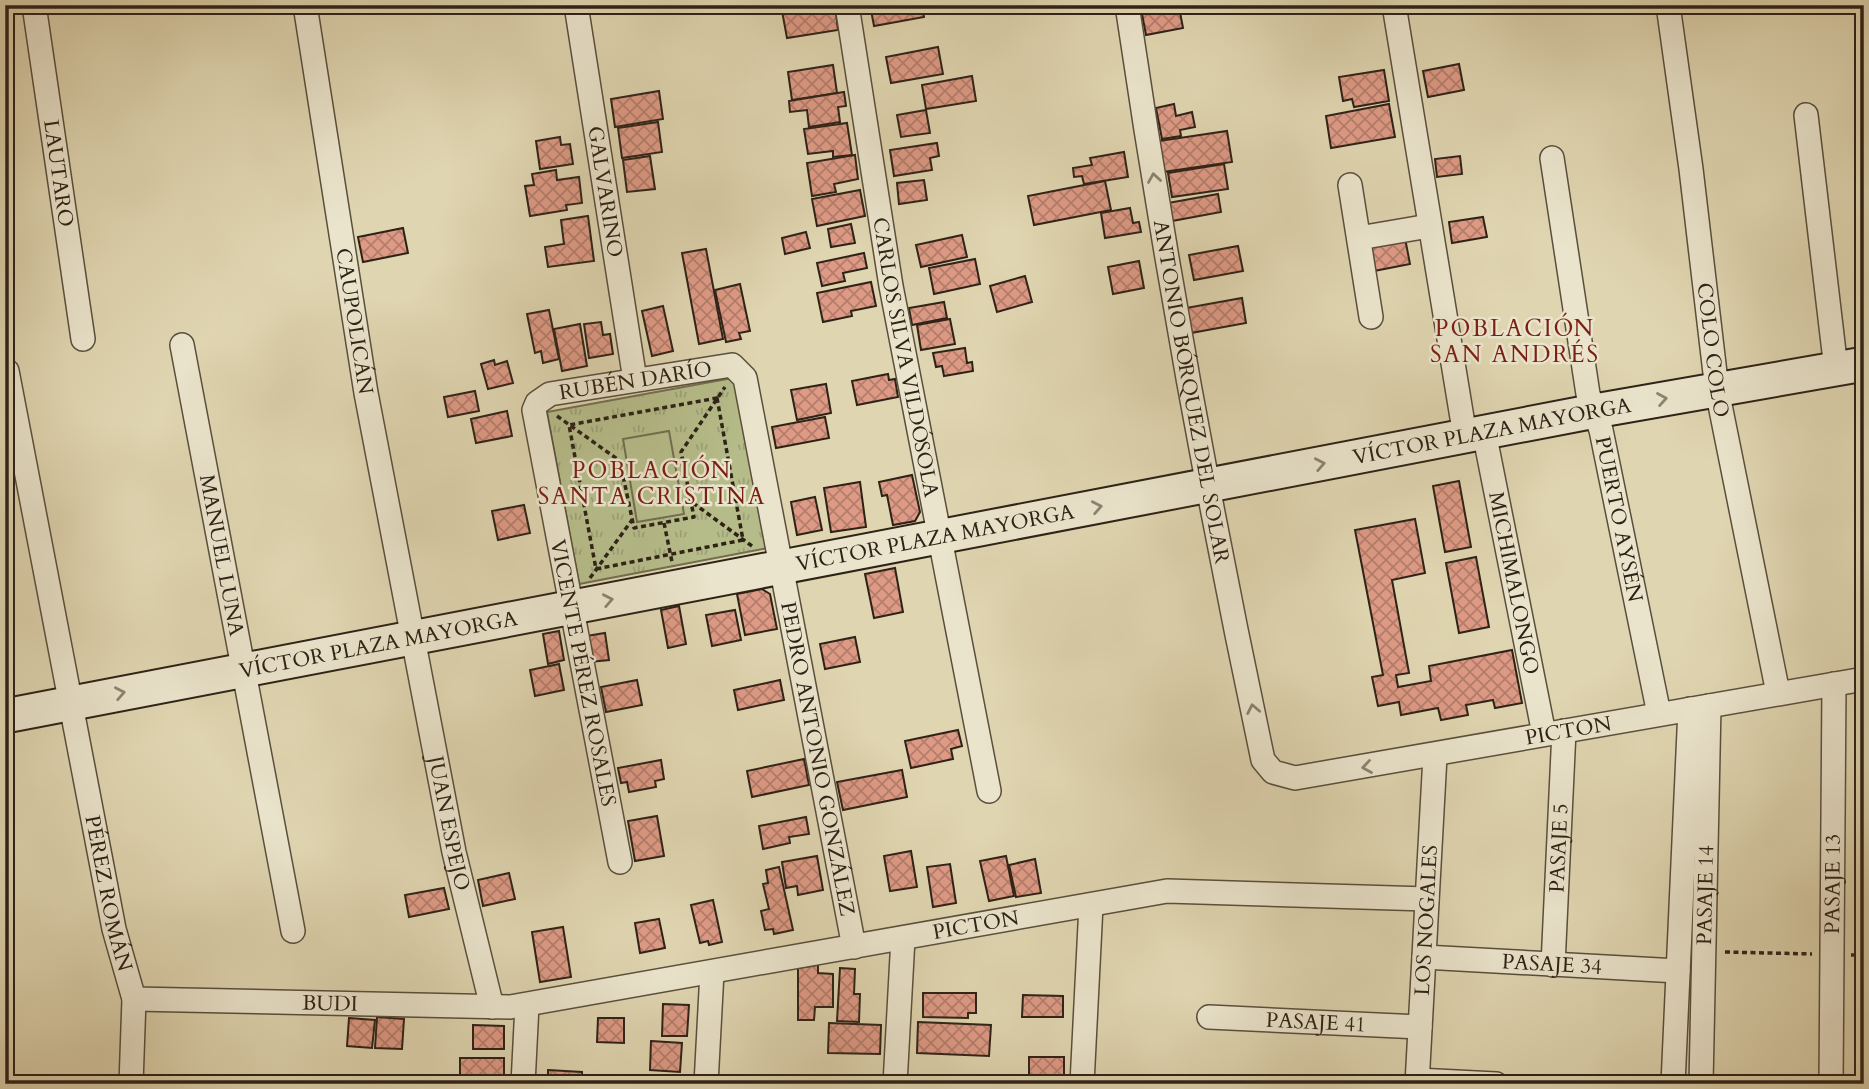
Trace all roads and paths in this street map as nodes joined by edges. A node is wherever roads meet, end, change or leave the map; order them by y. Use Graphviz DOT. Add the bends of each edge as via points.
graph roads {
  1 [pos="34,5"];
  2 [pos="305,5"];
  3 [pos="576,5"];
  4 [pos="846,5"];
  5 [pos="1127,5"];
  6 [pos="1394,5"];
  7 [pos="1668,5"];
  8 [pos="1806,115"];
  9 [pos="1552,158"];
  10 [pos="1350,185"];
  11 [pos="1429,226"];
  12 [pos="1359,238"];
  13 [pos="1371,317"];
  14 [pos="82,339"];
  15 [pos="182,345"];
  16 [pos="1850,367"];
  17 [pos="738,368"];
  18 [pos="8,371"];
  19 [pos="635,380"];
  20 [pos="1717,390"];
  21 [pos="717,398"];
  22 [pos="537,403"];
  23 [pos="1595,411"];
  24 [pos="569,425"];
  25 [pos="1474,434"];
  26 [pos="1210,486"];
  27 [pos="691,502"];
  28 [pos="632,520"];
  29 [pos="664,523"];
  30 [pos="940,537"];
  31 [pos="743,540"];
  32 [pos="753,547"];
  33 [pos="671,554"];
  34 [pos="782,567"];
  35 [pos="596,569"];
  36 [pos="674,570"];
  37 [pos="576,597"];
  38 [pos="414,637"];
  39 [pos="242,670"];
  40 [pos="1864,679"];
  41 [pos="1834,684"];
  42 [pos="1778,693"];
  43 [pos="70,703"];
  44 [pos="1700,707"];
  45 [pos="1659,714"];
  46 [pos="5,716"];
  47 [pos="1554,733"];
  48 [pos="1435,756"];
  49 [pos="1273,772"];
  50 [pos="989,791"];
  51 [pos="620,862"];
  52 [pos="1427,898"];
  53 [pos="1091,905"];
  54 [pos="293,931"];
  55 [pos="902,938"];
  56 [pos="854,947"];
  57 [pos="1704,951"];
  58 [pos="1832,954"];
  59 [pos="1864,955"];
  60 [pos="1424,957"];
  61 [pos="1553,965"];
  62 [pos="1678,971"];
  63 [pos="712,972"];
  64 [pos="134,999"];
  65 [pos="527,1005"];
  66 [pos="492,1007"];
  67 [pos="1209,1017"];
  68 [pos="1420,1027"];
  69 [pos="1417,1082"];
  70 [pos="131,1084"];
  71 [pos="523,1084"];
  72 [pos="706,1084"];
  73 [pos="895,1084"];
  74 [pos="1082,1084"];
  75 [pos="1496,1084"];
  76 [pos="1673,1084"];
  77 [pos="1701,1084"];
  78 [pos="1831,1084"];
  1 -- 14 [label="street, LAUTARO"];
  2 -- 38 [label="street, CAUPOLICÁN" via="346,279"];
  3 -- 19 [label="street, GALVARINO"];
  4 -- 30 [label="street, CARLOS SILVA VILDÓSOLA" via="889,273"];
  26 -- 5 [label="street, ANTONIO BÓRQUEZ DEL SOLAR, one-way"];
  6 -- 11 [label="street, MICHIMALONGO"];
  7 -- 20 [label="street, COLO COLO"];
  8 -- 16 [label="street"];
  9 -- 23 [label="street, PUERTO AYSÉN" via="1588,394"];
  10 -- 12 [label="street"];
  11 -- 12 [label="street"];
  11 -- 25 [label="street, MICHIMALONGO"];
  12 -- 13 [label="street"];
  15 -- 39 [label="street, MANUEL LUNA"];
  16 -- 20 [label="street, VÍCTOR PLAZA MAYORGA"];
  17 -- 19 [label="street, RUBÉN DARÍO" via="726,365"];
  17 -- 21 [label="path"];
  17 -- 34 [label="street, PEDRO ANTONIO GONZÁLEZ" via="745,379"];
  18 -- 43 [label="street, PÉREZ ROMÁN"];
  19 -- 22 [label="street, RUBÉN DARÍO" via="550,394"];
  23 -- 20 [label="street, VÍCTOR PLAZA MAYORGA, one-way"];
  20 -- 42 [label="street, COLO COLO"];
  21 -- 24 [label="path"];
  21 -- 27 [label="path" via="681,452"];
  21 -- 31 [label="path"];
  22 -- 24 [label="path"];
  22 -- 37 [label="street, VICENTE PÉREZ ROSALES" via="534,418"];
  23 -- 25 [label="street, VÍCTOR PLAZA MAYORGA"];
  23 -- 45 [label="street, PUERTO AYSÉN"];
  24 -- 28 [label="path" via="621,461"];
  24 -- 35 [label="path"];
  26 -- 25 [label="street, VÍCTOR PLAZA MAYORGA, one-way"];
  25 -- 47 [label="street, MICHIMALONGO"];
  30 -- 26 [label="street, VÍCTOR PLAZA MAYORGA, one-way"];
  49 -- 26 [label="street, ANTONIO BÓRQUEZ DEL SOLAR, one-way" via="1263,760"];
  27 -- 29 [label="path" via="694,517"];
  27 -- 31 [label="path"];
  28 -- 29 [label="path" via="634,528"];
  28 -- 35 [label="path"];
  29 -- 33 [label="path"];
  30 -- 34 [label="street, VÍCTOR PLAZA MAYORGA"];
  30 -- 50 [label="street, CARLOS SILVA VILDÓSOLA"];
  31 -- 32 [label="path"];
  31 -- 33 [label="path"];
  33 -- 35 [label="path"];
  33 -- 36 [label="path"];
  37 -- 34 [label="street, VÍCTOR PLAZA MAYORGA, one-way"];
  34 -- 56 [label="street, PEDRO ANTONIO GONZÁLEZ"];
  35 -- 37 [label="path"];
  37 -- 38 [label="street, VÍCTOR PLAZA MAYORGA"];
  37 -- 51 [label="street, VICENTE PÉREZ ROSALES"];
  38 -- 39 [label="street, VÍCTOR PLAZA MAYORGA"];
  38 -- 66 [label="street, JUAN ESPEJO" via="462,893"];
  43 -- 39 [label="street, VÍCTOR PLAZA MAYORGA, one-way"];
  39 -- 54 [label="street, MANUEL LUNA"];
  40 -- 41 [label="street, PICTON"];
  41 -- 42 [label="street, PICTON"];
  41 -- 58 [label="street, PASAJE 13"];
  42 -- 44 [label="street, PICTON"];
  43 -- 46 [label="street, VÍCTOR PLAZA MAYORGA"];
  43 -- 64 [label="street, PÉREZ ROMÁN" via="114,929"];
  44 -- 45 [label="street, PICTON"];
  44 -- 57 [label="street, PASAJE 14"];
  44 -- 62 [label="street, PASAJE 14"];
  45 -- 47 [label="street, PICTON"];
  47 -- 48 [label="street, PICTON"];
  47 -- 61 [label="street, PASAJE 5"];
  48 -- 49 [label="street, PICTON, one-way" via="1295,778"];
  48 -- 52 [label="street, LOS NOGALES"];
  52 -- 53 [label="street, PICTON" via="1181,890"];
  52 -- 60 [label="street, LOS NOGALES"];
  53 -- 55 [label="street, PICTON"];
  53 -- 74 [label="street"];
  55 -- 56 [label="street, PICTON"];
  55 -- 73 [label="street"];
  56 -- 63 [label="street, PICTON"];
  57 -- 58 [label="path"];
  57 -- 77 [label="street, PASAJE 14"];
  58 -- 59 [label="path"];
  58 -- 78 [label="street, PASAJE 13"];
  60 -- 61 [label="street, PASAJE 34"];
  60 -- 68 [label="street, LOS NOGALES"];
  61 -- 62 [label="street, PASAJE 34"];
  62 -- 76 [label="street, PASAJE 14"];
  63 -- 65 [label="street, PICTON"];
  63 -- 72 [label="street"];
  64 -- 66 [label="street, BUDI"];
  64 -- 70 [label="street, PÉREZ ROMÁN"];
  65 -- 66 [label="street, BUDI"];
  65 -- 71 [label="street"];
  67 -- 68 [label="street, PASAJE 41"];
  68 -- 69 [label="street, LOS NOGALES"];
  69 -- 75 [label="street"];
}
